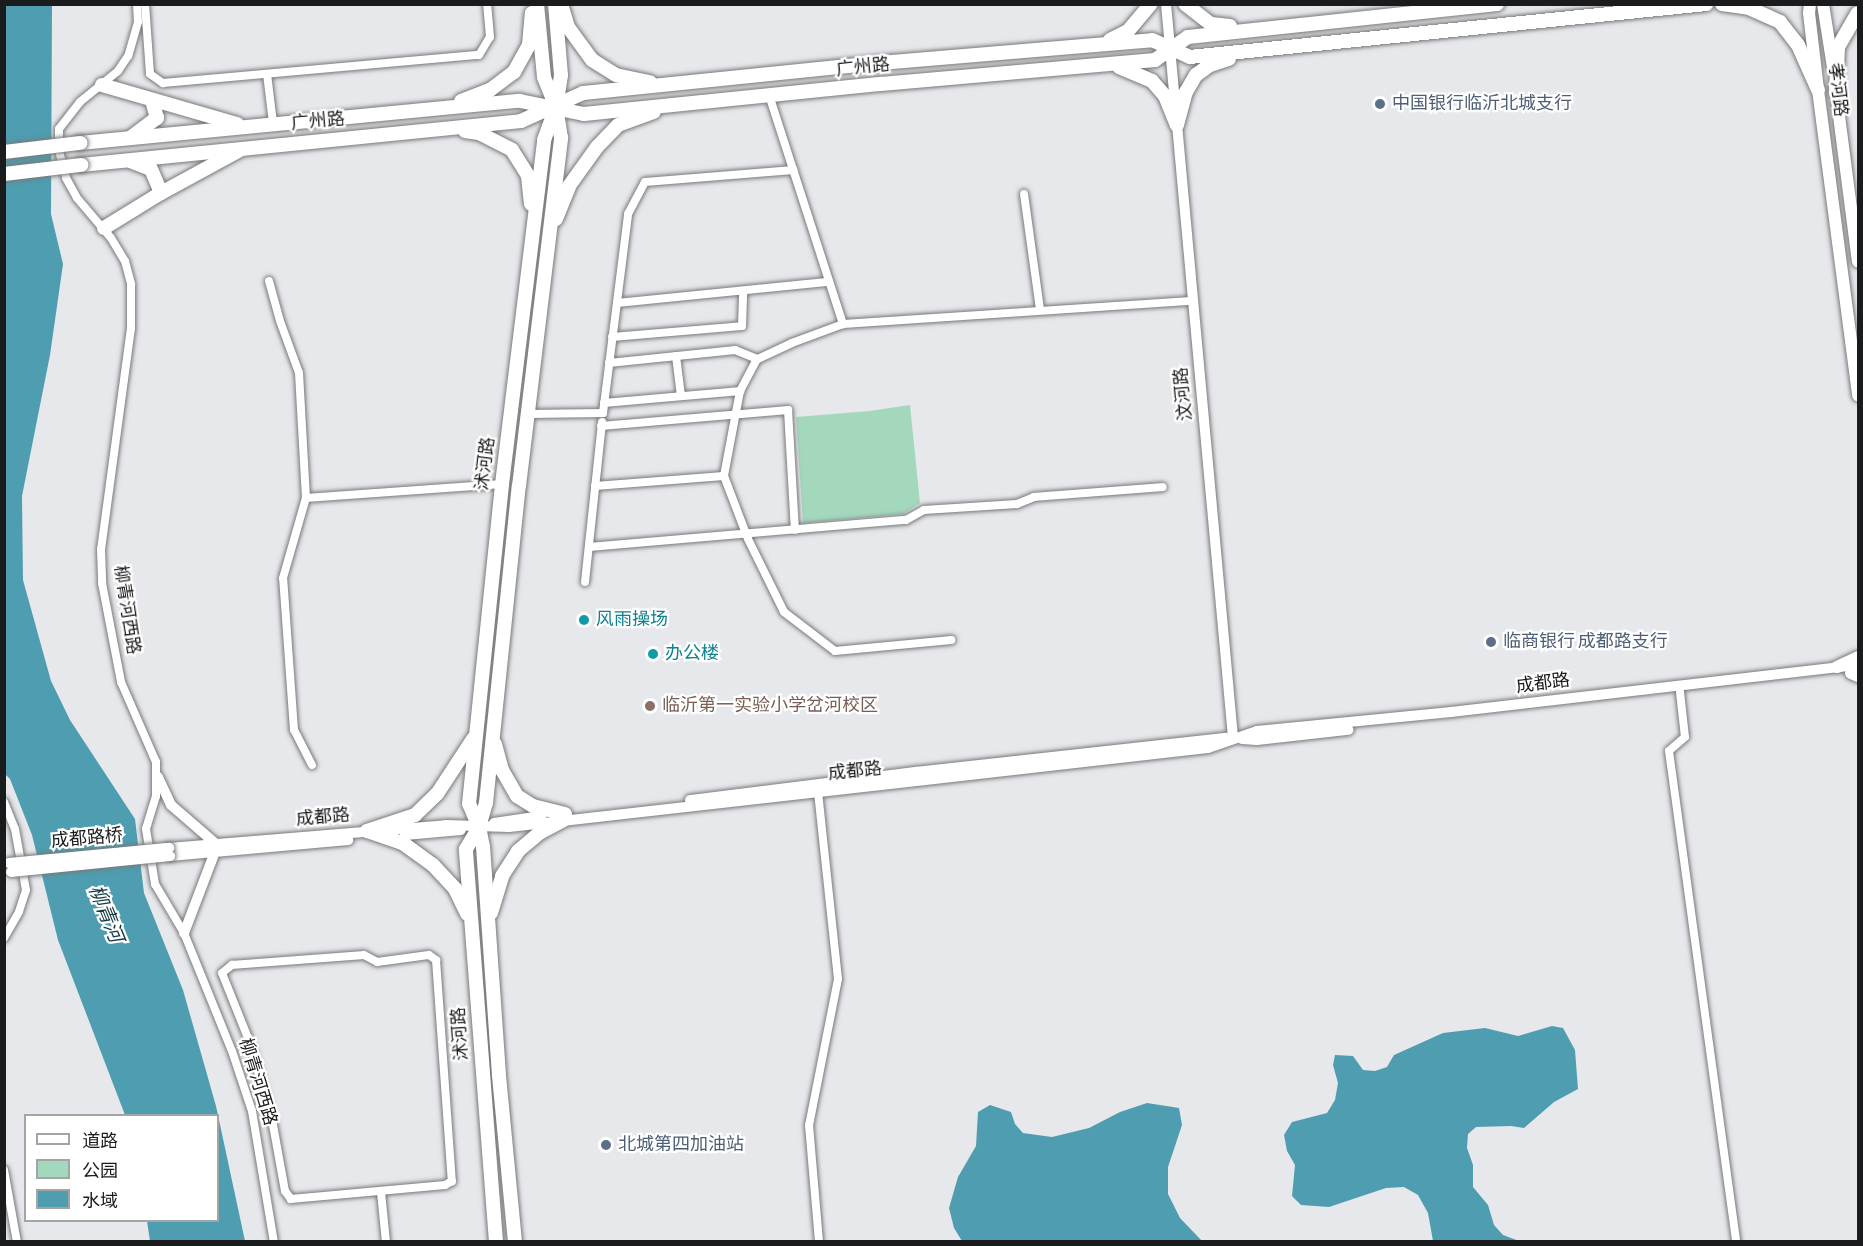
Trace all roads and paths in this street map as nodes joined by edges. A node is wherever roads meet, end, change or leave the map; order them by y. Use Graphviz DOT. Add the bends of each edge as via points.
graph roads {
  1 [pos="137,4"];
  2 [pos="145,4"];
  3 [pos="488,4"];
  4 [pos="535,4"];
  5 [pos="555,4"];
  6 [pos="561,4"];
  7 [pos="1150,4"];
  8 [pos="1166,4"];
  9 [pos="1171,4"];
  10 [pos="1185,4"];
  11 [pos="1497,4"];
  12 [pos="1706,4"];
  13 [pos="1722,4"];
  14 [pos="1810,4"];
  15 [pos="1823,4"];
  16 [pos="1858,13"];
  17 [pos="1256,29"];
  18 [pos="1101,44"];
  19 [pos="1171,47"];
  20 [pos="1255,50"];
  21 [pos="1112,64"];
  22 [pos="267,74"];
  23 [pos="102,85"];
  24 [pos="667,85"];
  25 [pos="1818,90"];
  26 [pos="1836,93"];
  27 [pos="769,95"];
  28 [pos="152,100"];
  29 [pos="672,105"];
  30 [pos="556,107"];
  31 [pos="444,108"];
  32 [pos="273,123"];
  33 [pos="1177,125"];
  34 [pos="245,126"];
  35 [pos="439,128"];
  36 [pos="129,138"];
  37 [pos="247,147"];
  38 [pos="4,152"];
  39 [pos="128,160"];
  40 [pos="794,170"];
  41 [pos="4,174"];
  42 [pos="161,193"];
  43 [pos="1024,194"];
  44 [pos="534,225"];
  45 [pos="104,228"];
  46 [pos="550,235"];
  47 [pos="1858,262"];
  48 [pos="269,281"];
  49 [pos="829,282"];
  50 [pos="743,292"];
  51 [pos="1191,301"];
  52 [pos="617,303"];
  53 [pos="1040,310"];
  54 [pos="843,324"];
  55 [pos="612,337"];
  56 [pos="676,356"];
  57 [pos="757,359"];
  58 [pos="609,363"];
  59 [pos="740,391"];
  60 [pos="1858,395"];
  61 [pos="681,396"];
  62 [pos="603,408"];
  63 [pos="528,414"];
  64 [pos="735,414"];
  65 [pos="601,426"];
  66 [pos="724,476"];
  67 [pos="502,484"];
  68 [pos="595,486"];
  69 [pos="1163,487"];
  70 [pos="306,498"];
  71 [pos="795,530"];
  72 [pos="746,534"];
  73 [pos="589,547"];
  74 [pos="585,582"];
  75 [pos="951,640"];
  76 [pos="1858,657"];
  77 [pos="1837,667"];
  78 [pos="1857,671"];
  79 [pos="1680,692"];
  80 [pos="476,735"];
  81 [pos="493,737"];
  82 [pos="1233,738"];
  83 [pos="312,765"];
  84 [pos="158,777"];
  85 [pos="818,792"];
  86 [pos="4,802"];
  87 [pos="565,817"];
  88 [pos="479,827"];
  89 [pos="367,831"];
  90 [pos="382,837"];
  91 [pos="216,848"];
  92 [pos="170,852"];
  93 [pos="7,868"];
  94 [pos="471,921"];
  95 [pos="488,923"];
  96 [pos="184,933"];
  97 [pos="4,938"];
  98 [pos="4,1170"];
  99 [pos="381,1192"];
  100 [pos="18,1242"];
  101 [pos="274,1242"];
  102 [pos="386,1242"];
  103 [pos="496,1242"];
  104 [pos="515,1242"];
  105 [pos="819,1242"];
  106 [pos="1736,1242"];
  1 -- 23 [label="street, 柳青河西路" via="138,22 128,56"];
  2 -- 22 [label="street" via="150,74 163,83"];
  3 -- 22 [label="street" via="490,37 478,55"];
  4 -- 30 [label="main road, 沭河路" via="544,77"];
  4 -- 31 [label="main road" via="529,45 514,72 490,90"];
  5 -- 30 [label="main road, 沭河路" via="561,75"];
  6 -- 24 [label="main road" via="568,27 592,60 616,75"];
  7 -- 18 [label="main road" via="1128,31"];
  8 -- 19 [label="street, 汶河路"];
  9 -- 19 [label="street, 汶河路"];
  10 -- 17 [label="main road" via="1211,24"];
  11 -- 17 [label="main road, 广州路"];
  12 -- 20 [label="main road, 广州路"];
  13 -- 25 [label="main road" via="1749,8 1780,22 1798,45"];
  14 -- 25 [label="main road, 孝河路"];
  15 -- 26 [label="main road, 孝河路"];
  16 -- 26 [label="main road" via="1838,47"];
  17 -- 19 [label="main road, 广州路" via="1188,37"];
  18 -- 19 [label="main road, 广州路" via="1152,40"];
  18 -- 24 [label="main road, 广州路"];
  19 -- 20 [label="main road, 广州路" via="1190,57"];
  19 -- 21 [label="main road, 广州路" via="1155,60"];
  19 -- 33 [label="street, 汶河路"];
  20 -- 33 [label="main road" via="1210,65 1196,75 1186,92"];
  21 -- 27 [label="main road, 广州路"];
  21 -- 33 [label="main road" via="1152,81 1165,96"];
  22 -- 32 [label="street"];
  23 -- 28 [label="main road"];
  23 -- 45 [label="street, 柳青河西路" via="80,102 59,129 59,152 77,198"];
  24 -- 30 [label="main road, 广州路" via="583,93"];
  25 -- 60 [label="main road, 孝河路"];
  26 -- 47 [label="main road, 孝河路"];
  27 -- 29 [label="main road, 广州路"];
  27 -- 40 [label="street"];
  28 -- 34 [label="main road"];
  28 -- 36 [label="main road" via="157,118"];
  29 -- 30 [label="main road, 广州路" via="584,114"];
  29 -- 46 [label="main road" via="618,125 597,147 569,186"];
  30 -- 31 [label="main road, 广州路" via="520,101"];
  30 -- 35 [label="main road, 广州路" via="520,121"];
  30 -- 44 [label="main road, 沭河路" via="544,140"];
  30 -- 46 [label="main road, 沭河路" via="561,138"];
  31 -- 32 [label="main road, 广州路"];
  32 -- 34 [label="main road, 广州路"];
  33 -- 51 [label="street, 汶河路"];
  34 -- 36 [label="main road, 广州路"];
  35 -- 37 [label="main road, 广州路"];
  35 -- 44 [label="main road" via="479,133 512,150 528,176"];
  36 -- 38 [label="main road, 广州路, bridge"];
  37 -- 39 [label="main road, 广州路"];
  37 -- 42 [label="main road"];
  39 -- 41 [label="main road, 广州路, bridge"];
  39 -- 42 [label="main road" via="151,169"];
  40 -- 49 [label="street"];
  40 -- 52 [label="street" via="645,182 628,214"];
  42 -- 45 [label="main road"];
  43 -- 53 [label="street"];
  44 -- 67 [label="main road, 沭河路"];
  45 -- 84 [label="street, 柳青河西路" via="125,261 132,305 101,549 102,583 121,682 156,762"];
  46 -- 63 [label="main road, 沭河路"];
  48 -- 70 [label="street" via="299,373"];
  49 -- 50 [label="street"];
  49 -- 54 [label="street"];
  50 -- 52 [label="street"];
  50 -- 55 [label="street" via="742,326"];
  51 -- 53 [label="street"];
  51 -- 82 [label="street, 汶河路"];
  52 -- 55 [label="street"];
  53 -- 54 [label="street"];
  54 -- 57 [label="street"];
  55 -- 58 [label="street"];
  56 -- 57 [label="street" via="735,350"];
  56 -- 58 [label="street"];
  56 -- 61 [label="street"];
  57 -- 59 [label="street"];
  58 -- 62 [label="street"];
  59 -- 61 [label="street"];
  59 -- 64 [label="street"];
  61 -- 62 [label="street"];
  62 -- 63 [label="street"];
  62 -- 65 [label="street"];
  63 -- 81 [label="main road, 沭河路"];
  64 -- 65 [label="street"];
  64 -- 66 [label="street"];
  64 -- 71 [label="street" via="788,410"];
  65 -- 68 [label="street"];
  66 -- 68 [label="street"];
  66 -- 72 [label="street"];
  67 -- 70 [label="street"];
  67 -- 80 [label="main road, 沭河路"];
  68 -- 73 [label="street"];
  69 -- 71 [label="street" via="1034,497 1017,504 924,510 906,520"];
  70 -- 83 [label="street" via="283,578 294,730"];
  71 -- 72 [label="street"];
  72 -- 73 [label="street"];
  72 -- 75 [label="street" via="784,612 834,651"];
  73 -- 74 [label="street"];
  76 -- 77 [label="main road"];
  77 -- 78 [label="street, 成都路"];
  77 -- 82 [label="street, 成都路" via="1257,731"];
  78 -- 79 [label="street, 成都路"];
  79 -- 82 [label="street, 成都路" via="1257,740"];
  79 -- 106 [label="street" via="1685,737 1669,751"];
  80 -- 88 [label="main road, 沭河路" via="469,804"];
  80 -- 89 [label="main road" via="437,794 415,815"];
  81 -- 87 [label="main road" via="502,770 517,796"];
  81 -- 88 [label="main road, 沭河路" via="486,802"];
  82 -- 85 [label="street, 成都路" via="1208,748"];
  82 -- 87 [label="street, 成都路" via="1207,738"];
  84 -- 91 [label="street" via="171,805"];
  84 -- 96 [label="street, 柳青河西路" via="146,828 156,884"];
  85 -- 87 [label="street, 成都路"];
  85 -- 105 [label="street" via="838,979 809,1125"];
  86 -- 97 [label="street" via="15,829 26,890"];
  87 -- 88 [label="street, 成都路" via="508,819"];
  87 -- 95 [label="main road" via="518,851 502,876"];
  88 -- 89 [label="street, 成都路" via="446,825"];
  88 -- 90 [label="street, 成都路"];
  88 -- 94 [label="main road, 沭河路" via="466,849"];
  88 -- 95 [label="main road, 沭河路"];
  89 -- 90 [label="main road"];
  89 -- 91 [label="street, 成都路"];
  90 -- 91 [label="street, 成都路"];
  90 -- 94 [label="main road" via="404,844 433,865 455,889"];
  91 -- 92 [label="street, 成都路"];
  91 -- 96 [label="street"];
  92 -- 93 [label="street, 成都路桥, bridge"];
  94 -- 103 [label="main road, 沭河路"];
  95 -- 104 [label="main road, 沭河路"];
  96 -- 101 [label="street, 柳青河西路" via="252,1112"];
  98 -- 100 [label="street"];
  99 -- 99 [label="street" via="452,1181 436,960 429,955 377,962 364,955 232,965 222,973 250,1043 273,1125 285,1191 291,1199"];
  99 -- 102 [label="street"];
}
